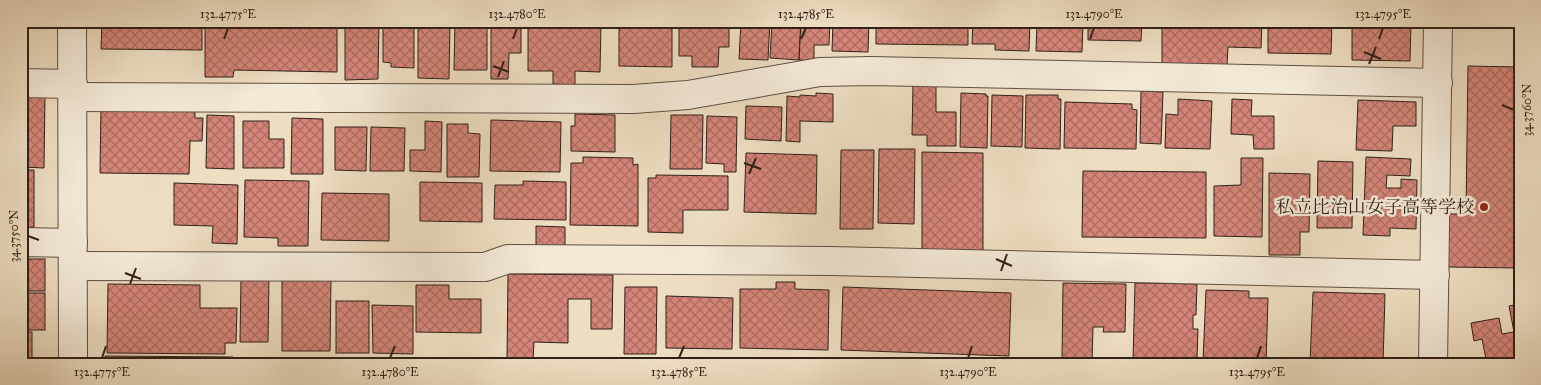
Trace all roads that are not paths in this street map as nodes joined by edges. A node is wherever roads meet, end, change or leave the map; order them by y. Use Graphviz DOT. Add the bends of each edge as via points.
graph roads {
  1 [pos="72,21"];
  2 [pos="1438,21"];
  3 [pos="21,83"];
  4 [pos="1438,83"];
  5 [pos="73,90"];
  6 [pos="21,242"];
  7 [pos="73,254"];
  8 [pos="1435,275"];
  9 [pos="73,364"];
  10 [pos="1433,364"];
  1 -- 5 [label="street"];
  2 -- 4 [label="street"];
  3 -- 5 [label="street"];
  4 -- 5 [label="street" via="871,70 820,72 688,95 633,99"];
  4 -- 8 [label="street"];
  5 -- 7 [label="street"];
  6 -- 7 [label="street"];
  7 -- 8 [label="street" via="485,267 508,259 831,261"];
  7 -- 9 [label="street"];
  8 -- 10 [label="street"];
}
